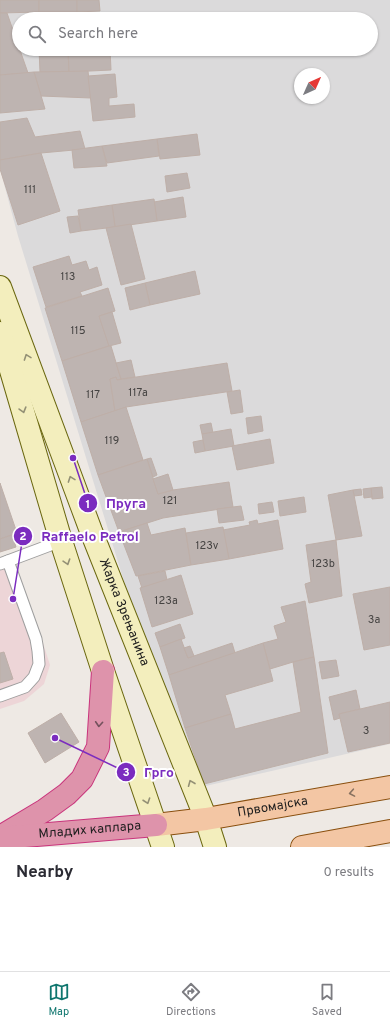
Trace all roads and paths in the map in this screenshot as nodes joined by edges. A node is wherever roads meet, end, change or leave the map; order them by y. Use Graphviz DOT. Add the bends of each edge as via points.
graph roads {
  1 [pos="0,286"];
  2 [pos="0,333"];
  3 [pos="60,541"];
  4 [pos="4,563"];
  5 [pos="103,671"];
  6 [pos="0,696"];
  7 [pos="390,786"];
  8 [pos="206,819"];
  9 [pos="156,825"];
  10 [pos="390,831"];
  11 [pos="0,838"];
  12 [pos="321,845"];
  13 [pos="163,847"];
  14 [pos="215,847"];
  15 [pos="302,847"];
  8 -- 1 [label="street, Жарка Зрењанина, one-way" via="91,531"];
  2 -- 3 [label="street, one-way"];
  3 -- 4 [label="lane"];
  3 -- 5 [label="street, one-way"];
  4 -- 6 [label="lane" via="36,639 39,664 34,678 25,687"];
  5 -- 9 [label="street, one-way"];
  5 -- 11 [label="highway, one-way" via="98,747 82,779 45,810"];
  7 -- 8 [label="main road, Првомајска, one-way"];
  8 -- 9 [label="main road, Првомајска"];
  8 -- 14 [label="street, Жарка Зрењанина"];
  9 -- 11 [label="highway, Младих каплара"];
  9 -- 13 [label="street"];
  10 -- 12 [label="main road"];
  12 -- 15 [label="main road"];
}
